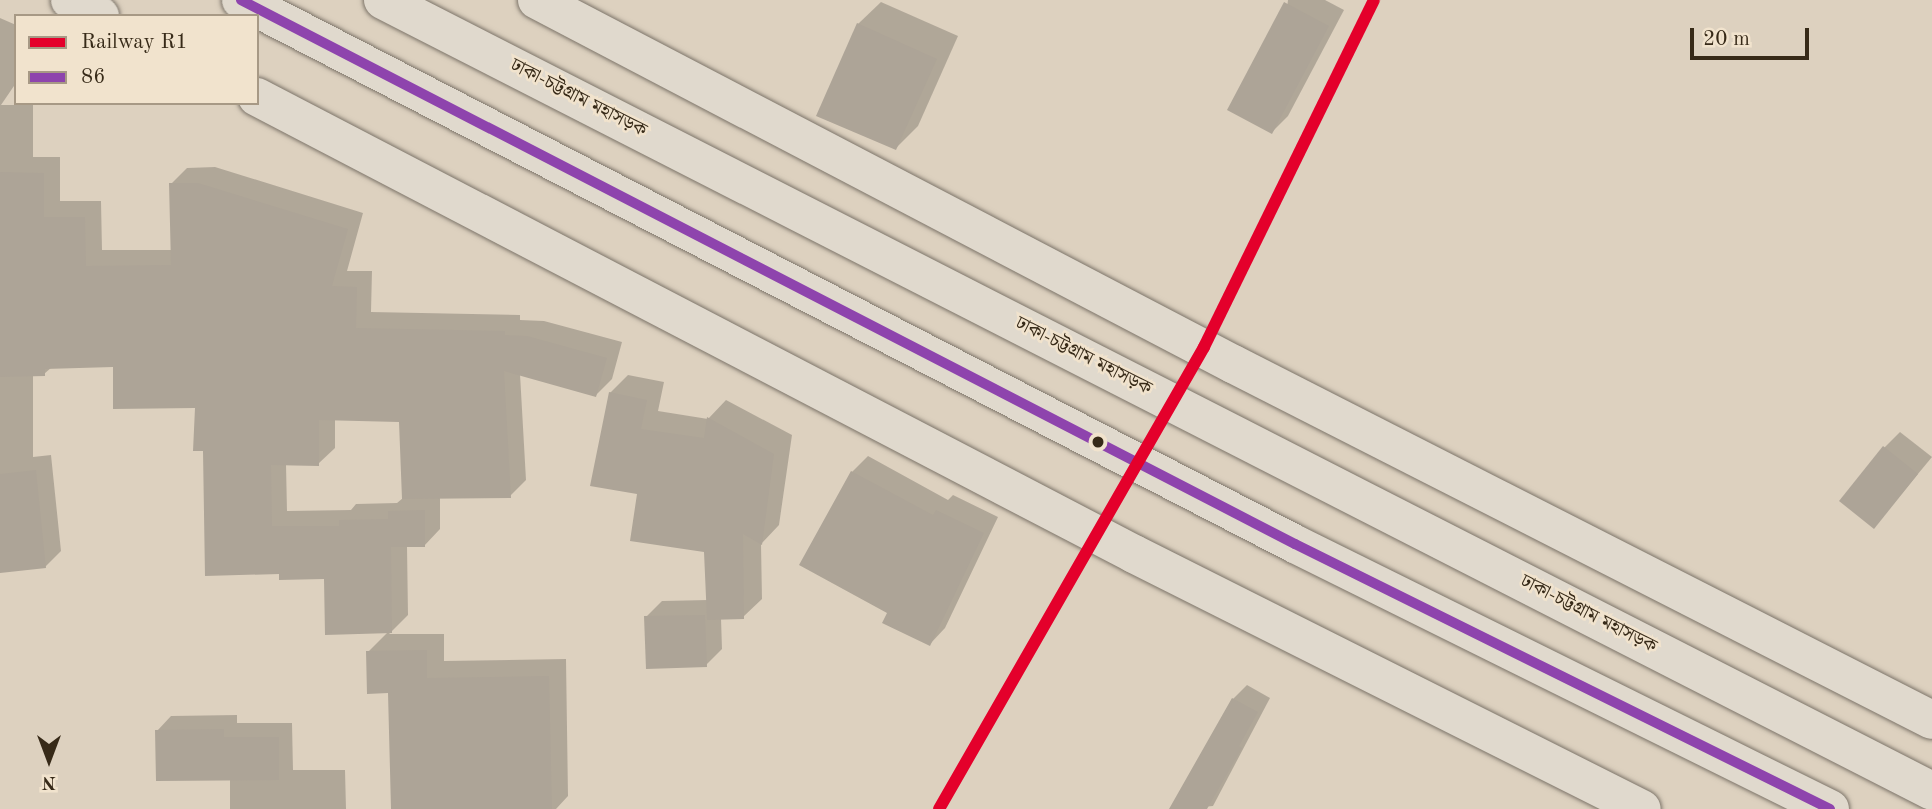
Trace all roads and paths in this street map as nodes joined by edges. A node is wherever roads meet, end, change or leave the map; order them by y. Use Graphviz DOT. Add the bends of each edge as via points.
graph roads {
  1 [pos="70,0"];
  2 [pos="241,0"];
  3 [pos="383,0"];
  4 [pos="537,0"];
  5 [pos="96,14"];
  6 [pos="259,98"];
  7 [pos="1932,720"];
  8 [pos="1932,791"];
  9 [pos="1642,809"];
  10 [pos="1830,809"];
  1 -- 5 [label="highway"];
  2 -- 10 [label="highway" via="1295,544"];
  3 -- 8 [label="highway, ঢাকা-চট্টগ্রাম মহাসড়ক"];
  4 -- 7 [label="highway" via="1233,364"];
  6 -- 9 [label="highway" via="1133,554"];
}
